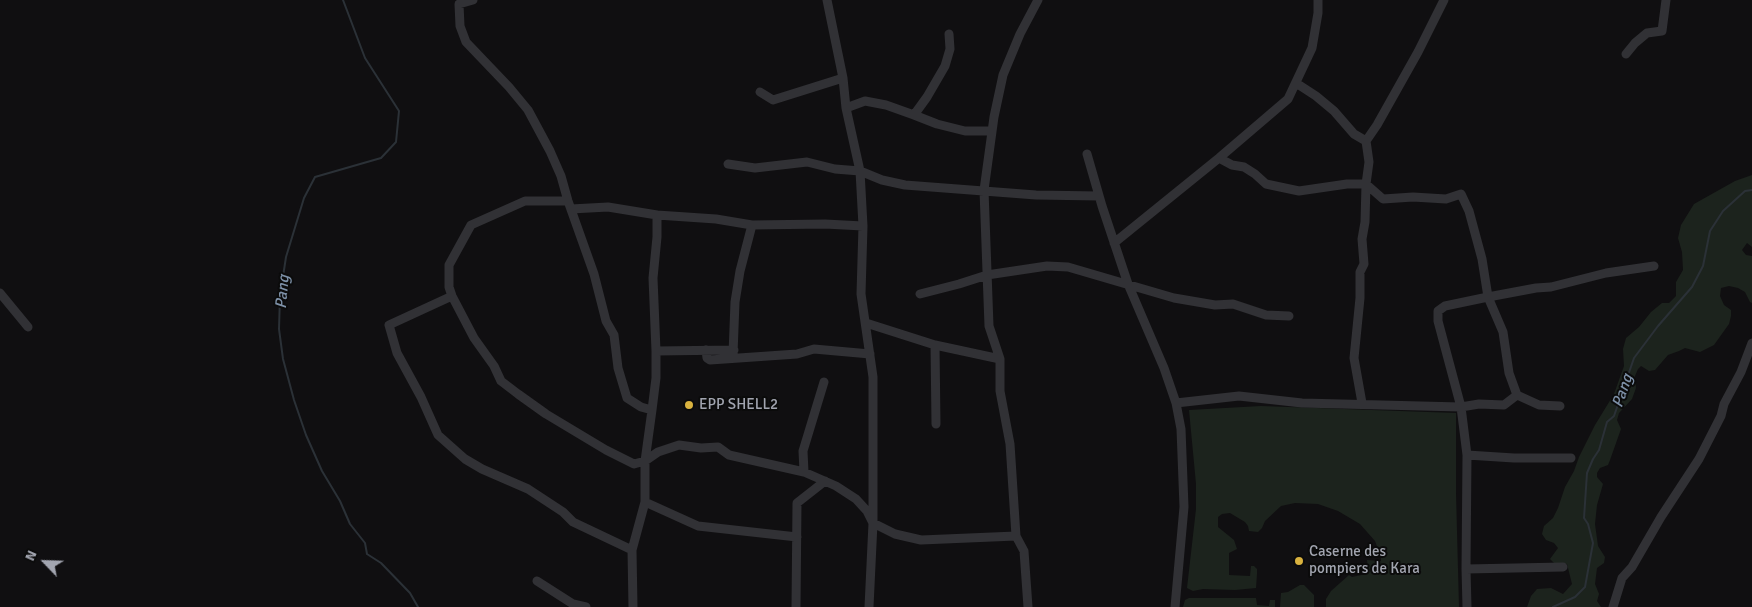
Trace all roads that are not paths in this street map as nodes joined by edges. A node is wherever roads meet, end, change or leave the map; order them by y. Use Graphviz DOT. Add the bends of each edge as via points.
graph roads {
  1 [pos="473,0"];
  2 [pos="827,0"];
  3 [pos="1038,0"];
  4 [pos="1318,0"];
  5 [pos="1444,0"];
  6 [pos="1666,0"];
  7 [pos="949,34"];
  8 [pos="1626,54"];
  9 [pos="843,78"];
  10 [pos="1296,83"];
  11 [pos="760,92"];
  12 [pos="846,108"];
  13 [pos="914,115"];
  14 [pos="992,130"];
  15 [pos="1366,141"];
  16 [pos="1087,154"];
  17 [pos="1219,158"];
  18 [pos="728,164"];
  19 [pos="860,171"];
  20 [pos="1366,184"];
  21 [pos="984,190"];
  22 [pos="1099,196"];
  23 [pos="569,205"];
  24 [pos="657,215"];
  25 [pos="752,225"];
  26 [pos="862,226"];
  27 [pos="1114,243"];
  28 [pos="1654,266"];
  29 [pos="987,275"];
  30 [pos="1128,284"];
  31 [pos="0,293"];
  32 [pos="920,294"];
  33 [pos="452,296"];
  34 [pos="1488,297"];
  35 [pos="1289,316"];
  36 [pos="866,323"];
  37 [pos="28,327"];
  38 [pos="1752,343"];
  39 [pos="935,345"];
  40 [pos="656,351"];
  41 [pos="733,353"];
  42 [pos="870,354"];
  43 [pos="1000,359"];
  44 [pos="824,382"];
  45 [pos="1517,395"];
  46 [pos="1362,403"];
  47 [pos="1176,404"];
  48 [pos="1560,406"];
  49 [pos="1461,407"];
  50 [pos="652,410"];
  51 [pos="936,424"];
  52 [pos="1467,455"];
  53 [pos="1571,458"];
  54 [pos="645,461"];
  55 [pos="804,472"];
  56 [pos="825,481"];
  57 [pos="644,502"];
  58 [pos="873,523"];
  59 [pos="1016,536"];
  60 [pos="796,538"];
  61 [pos="632,550"];
  62 [pos="1563,567"];
  63 [pos="1466,568"];
  64 [pos="538,582"];
  65 [pos="586,607"];
  66 [pos="633,607"];
  67 [pos="796,607"];
  68 [pos="869,607"];
  69 [pos="1028,607"];
  70 [pos="1175,607"];
  71 [pos="1467,607"];
  72 [pos="1613,607"];
  1 -- 23 [label="street" via="459,4 460,26 466,42 528,110 561,176"];
  2 -- 9 [label="street"];
  3 -- 14 [label="street" via="1003,75"];
  4 -- 10 [label="street" via="1312,48"];
  5 -- 15 [label="street"];
  6 -- 8 [label="street" via="1662,31 1647,33"];
  7 -- 13 [label="street" via="950,49 945,66"];
  9 -- 11 [label="street" via="773,100"];
  9 -- 12 [label="street"];
  10 -- 15 [label="street" via="1316,96 1354,134"];
  10 -- 17 [label="street" via="1288,99"];
  12 -- 13 [label="street" via="865,101"];
  12 -- 19 [label="street"];
  13 -- 14 [label="street" via="965,131"];
  14 -- 21 [label="street"];
  15 -- 20 [label="street" via="1369,162"];
  16 -- 22 [label="street"];
  17 -- 20 [label="street" via="1244,167 1266,184 1276,187 1299,190"];
  17 -- 27 [label="street"];
  18 -- 19 [label="street" via="755,168 807,162"];
  19 -- 21 [label="street" via="905,185"];
  19 -- 26 [label="street"];
  20 -- 34 [label="street" via="1383,199 1446,199 1461,194 1482,259"];
  20 -- 46 [label="street" via="1362,239 1364,264 1360,272 1354,358"];
  21 -- 22 [label="street"];
  21 -- 29 [label="street"];
  22 -- 27 [label="street"];
  23 -- 24 [label="street"];
  23 -- 33 [label="street" via="524,201 471,225 449,265"];
  23 -- 50 [label="street" via="594,274 606,321 614,335 618,368 627,398"];
  24 -- 25 [label="street"];
  24 -- 40 [label="street" via="653,278"];
  25 -- 26 [label="street"];
  25 -- 41 [label="street" via="735,302"];
  26 -- 36 [label="street" via="860,294"];
  27 -- 30 [label="street"];
  28 -- 34 [label="street"];
  29 -- 30 [label="street" via="1047,266 1068,267"];
  29 -- 32 [label="street"];
  29 -- 43 [label="street" via="989,326"];
  30 -- 35 [label="street" via="1174,298 1215,305 1234,304 1266,315"];
  30 -- 47 [label="street"];
  31 -- 37 [label="street"];
  33 -- 54 [label="street" via="501,381 546,414 606,450 634,464"];
  33 -- 61 [label="street" via="389,325 397,354 438,435 458,454 482,469 528,489 573,522"];
  34 -- 45 [label="street" via="1503,332 1509,374"];
  34 -- 49 [label="street" via="1445,306 1438,311"];
  36 -- 39 [label="street"];
  36 -- 42 [label="street"];
  38 -- 72 [label="street" via="1700,458 1622,578"];
  39 -- 43 [label="street"];
  39 -- 51 [label="street"];
  40 -- 41 [label="street" via="706,350 710,360"];
  40 -- 50 [label="street"];
  41 -- 42 [label="street" via="797,354 814,349"];
  42 -- 58 [label="street" via="873,377"];
  43 -- 59 [label="street" via="1000,391 1010,444"];
  44 -- 55 [label="street" via="803,451"];
  45 -- 48 [label="street" via="1539,405"];
  45 -- 49 [label="street" via="1504,405"];
  46 -- 47 [label="street" via="1239,396"];
  46 -- 49 [label="street"];
  47 -- 70 [label="street" via="1181,429 1184,507"];
  49 -- 52 [label="street"];
  50 -- 54 [label="street"];
  52 -- 53 [label="street"];
  52 -- 63 [label="street"];
  54 -- 55 [label="street" via="658,452 679,445 718,447 729,455"];
  54 -- 57 [label="street"];
  55 -- 56 [label="street"];
  56 -- 58 [label="street" via="856,499"];
  56 -- 60 [label="street" via="797,502"];
  57 -- 60 [label="street" via="698,526"];
  57 -- 61 [label="street"];
  58 -- 59 [label="street" via="895,534 921,540"];
  58 -- 68 [label="street"];
  59 -- 69 [label="street" via="1024,551"];
  60 -- 67 [label="street"];
  61 -- 66 [label="street"];
  62 -- 63 [label="street"];
  63 -- 71 [label="street"];
  64 -- 65 [label="street" via="573,604"];
}
